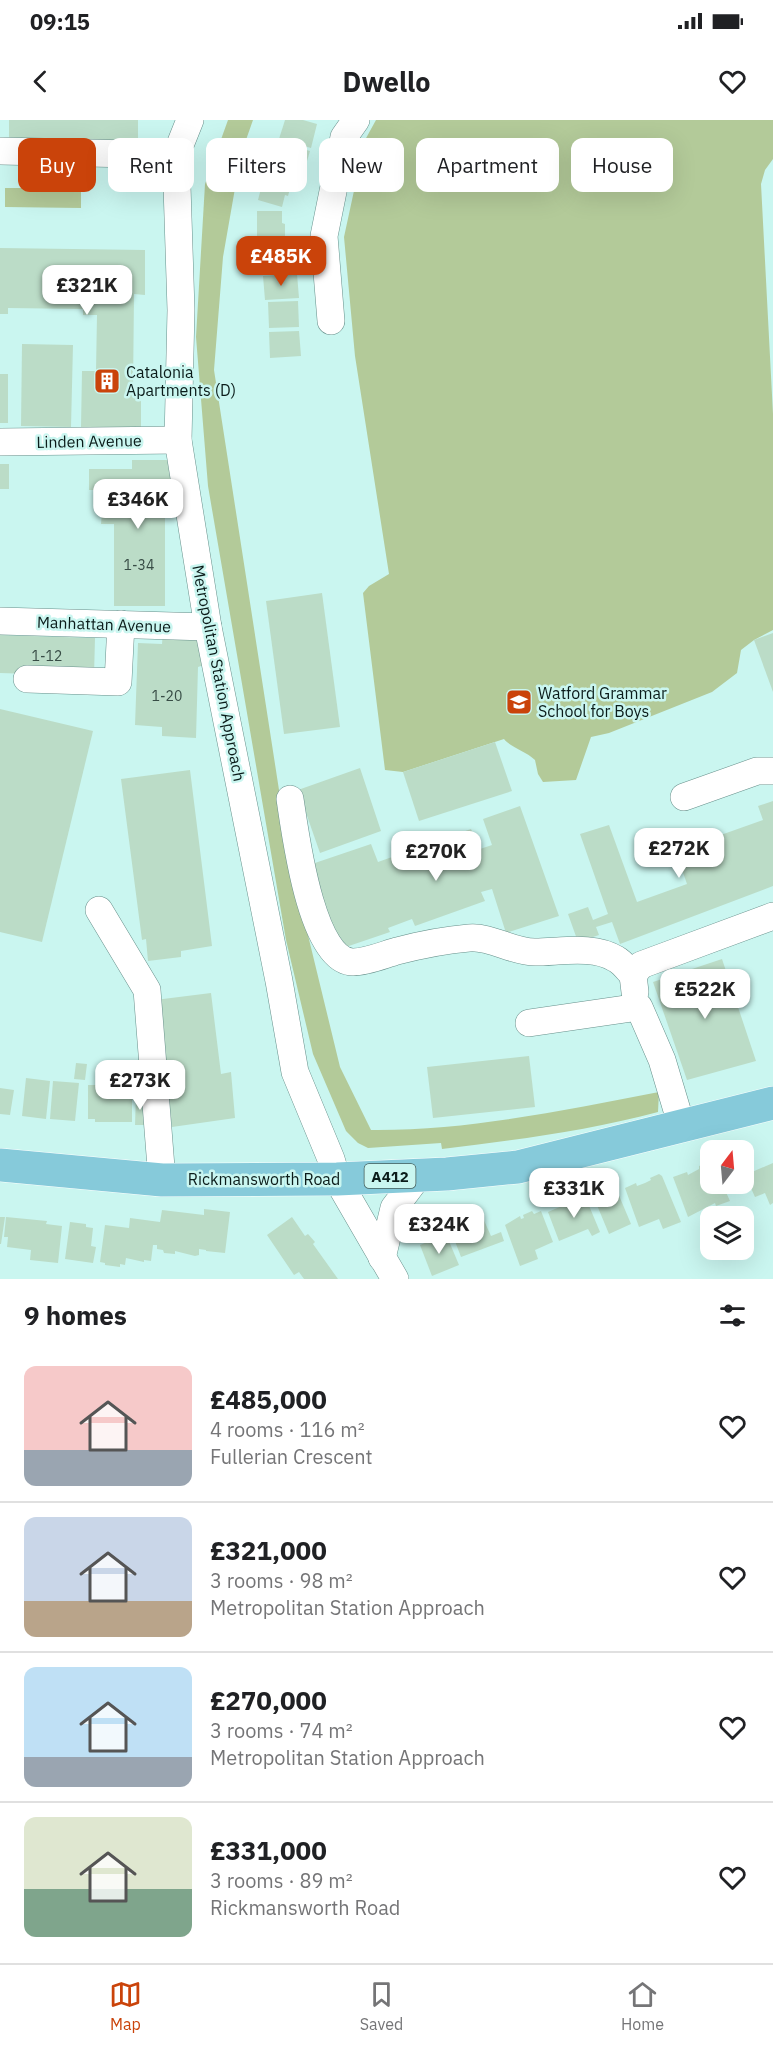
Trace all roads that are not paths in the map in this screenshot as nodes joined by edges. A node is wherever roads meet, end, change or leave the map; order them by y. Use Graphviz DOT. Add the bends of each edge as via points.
graph roads {
  1 [pos="190,120"];
  2 [pos="356,120"];
  3 [pos="183,138"];
  4 [pos="0,151"];
  5 [pos="108,153"];
  6 [pos="177,192"];
  7 [pos="330,321"];
  8 [pos="178,440"];
  9 [pos="0,442"];
  10 [pos="0,621"];
  11 [pos="122,624"];
  12 [pos="208,627"];
  13 [pos="27,679"];
  14 [pos="773,771"];
  15 [pos="684,796"];
  16 [pos="290,799"];
  17 [pos="99,910"];
  18 [pos="773,916"];
  19 [pos="633,975"];
  20 [pos="639,1007"];
  21 [pos="529,1023"];
  22 [pos="773,1103"];
  23 [pos="682,1127"];
  24 [pos="0,1165"];
  25 [pos="419,1175"];
  26 [pos="337,1179"];
  27 [pos="162,1180"];
  28 [pos="388,1268"];
  1 -- 3 [label="street, Metropolitan Station Approach"];
  2 -- 7 [label="street" via="344,137 324,236"];
  4 -- 5 [label="street"];
  6 -- 8 [label="street, Metropolitan Station Approach" via="181,310"];
  8 -- 9 [label="street, Linden Avenue"];
  8 -- 12 [label="street, Metropolitan Station Approach"];
  10 -- 11 [label="street, Manhattan Avenue"];
  11 -- 12 [label="street, Manhattan Avenue"];
  11 -- 13 [label="street" via="118,682"];
  12 -- 26 [label="street, Metropolitan Station Approach" via="295,1072"];
  14 -- 15 [label="street" via="757,771"];
  16 -- 19 [label="street" via="301,871 317,924 342,960 357,962 471,937 527,952 600,953 617,959"];
  17 -- 27 [label="street" via="147,990"];
  18 -- 19 [label="street" via="641,965"];
  19 -- 20 [label="street"];
  20 -- 21 [label="street"];
  20 -- 23 [label="street" via="662,1060"];
  22 -- 23 [label="main road, Rickmansworth Road / A412"];
  23 -- 25 [label="main road, Rickmansworth Road / A412" via="518,1167"];
  24 -- 27 [label="main road, Rickmansworth Road / A412"];
  25 -- 26 [label="main road, Rickmansworth Road / A412"];
  25 -- 28 [label="street" via="394,1208"];
  26 -- 27 [label="main road, Rickmansworth Road / A412"];
  26 -- 28 [label="street, Metropolitan Station Approach"];
}
